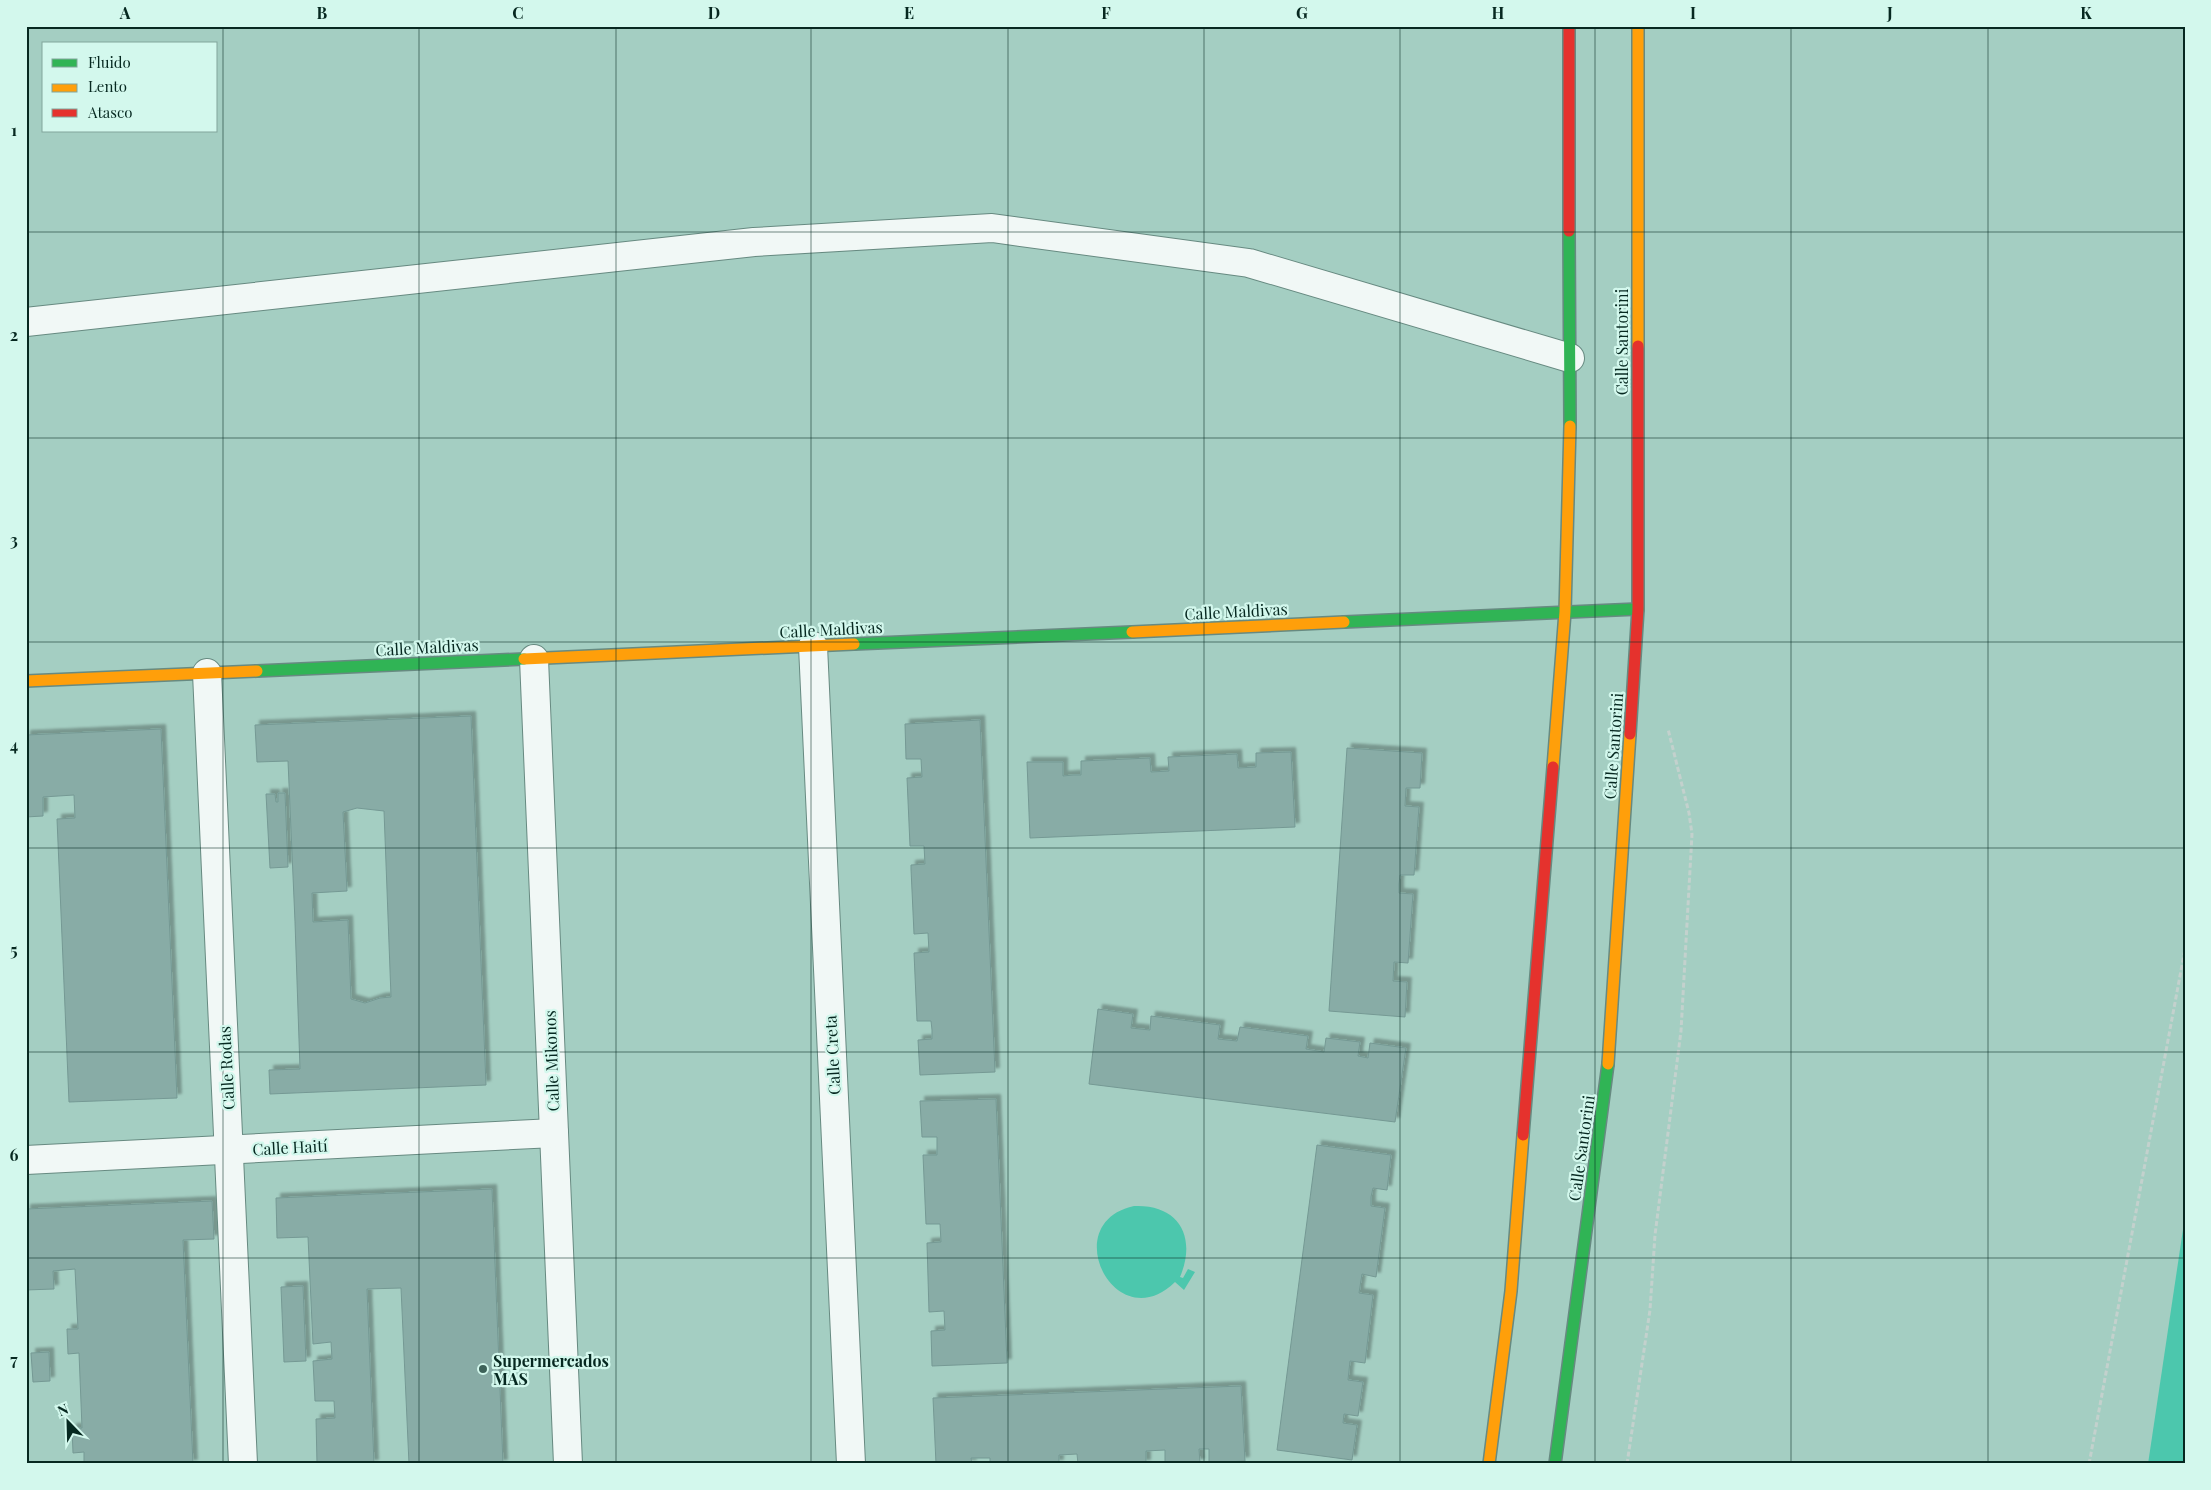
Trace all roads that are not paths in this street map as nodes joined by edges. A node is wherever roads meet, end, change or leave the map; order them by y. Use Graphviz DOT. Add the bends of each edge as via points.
graph roads {
  1 [pos="1569,26"];
  2 [pos="1638,26"];
  3 [pos="26,322"];
  4 [pos="1570,358"];
  5 [pos="1638,609"];
  6 [pos="1565,612"];
  7 [pos="813,646"];
  8 [pos="534,659"];
  9 [pos="207,673"];
  10 [pos="26,681"];
  11 [pos="554,1134"];
  12 [pos="229,1150"];
  13 [pos="26,1160"];
  14 [pos="243,1464"];
  15 [pos="568,1464"];
  16 [pos="851,1464"];
  17 [pos="1489,1464"];
  18 [pos="1555,1464"];
  1 -- 4 [label="street"];
  2 -- 5 [label="street, Calle Santorini"];
  3 -- 4 [label="street" via="754,242 992,228 1249,263"];
  4 -- 6 [label="street"];
  5 -- 6 [label="street, Calle Maldivas"];
  5 -- 18 [label="street, Calle Santorini" via="1606,1089"];
  6 -- 7 [label="street, Calle Maldivas"];
  6 -- 17 [label="street" via="1511,1291"];
  7 -- 8 [label="street, Calle Maldivas"];
  7 -- 16 [label="street, Calle Creta"];
  8 -- 9 [label="street, Calle Maldivas"];
  8 -- 11 [label="street, Calle Mikonos"];
  9 -- 10 [label="street, Calle Maldivas"];
  9 -- 12 [label="street, Calle Rodas"];
  11 -- 12 [label="street, Calle Haití"];
  11 -- 15 [label="street, Calle Mikonos"];
  12 -- 13 [label="street, Calle Haití"];
  12 -- 14 [label="street, Calle Rodas"];
}
